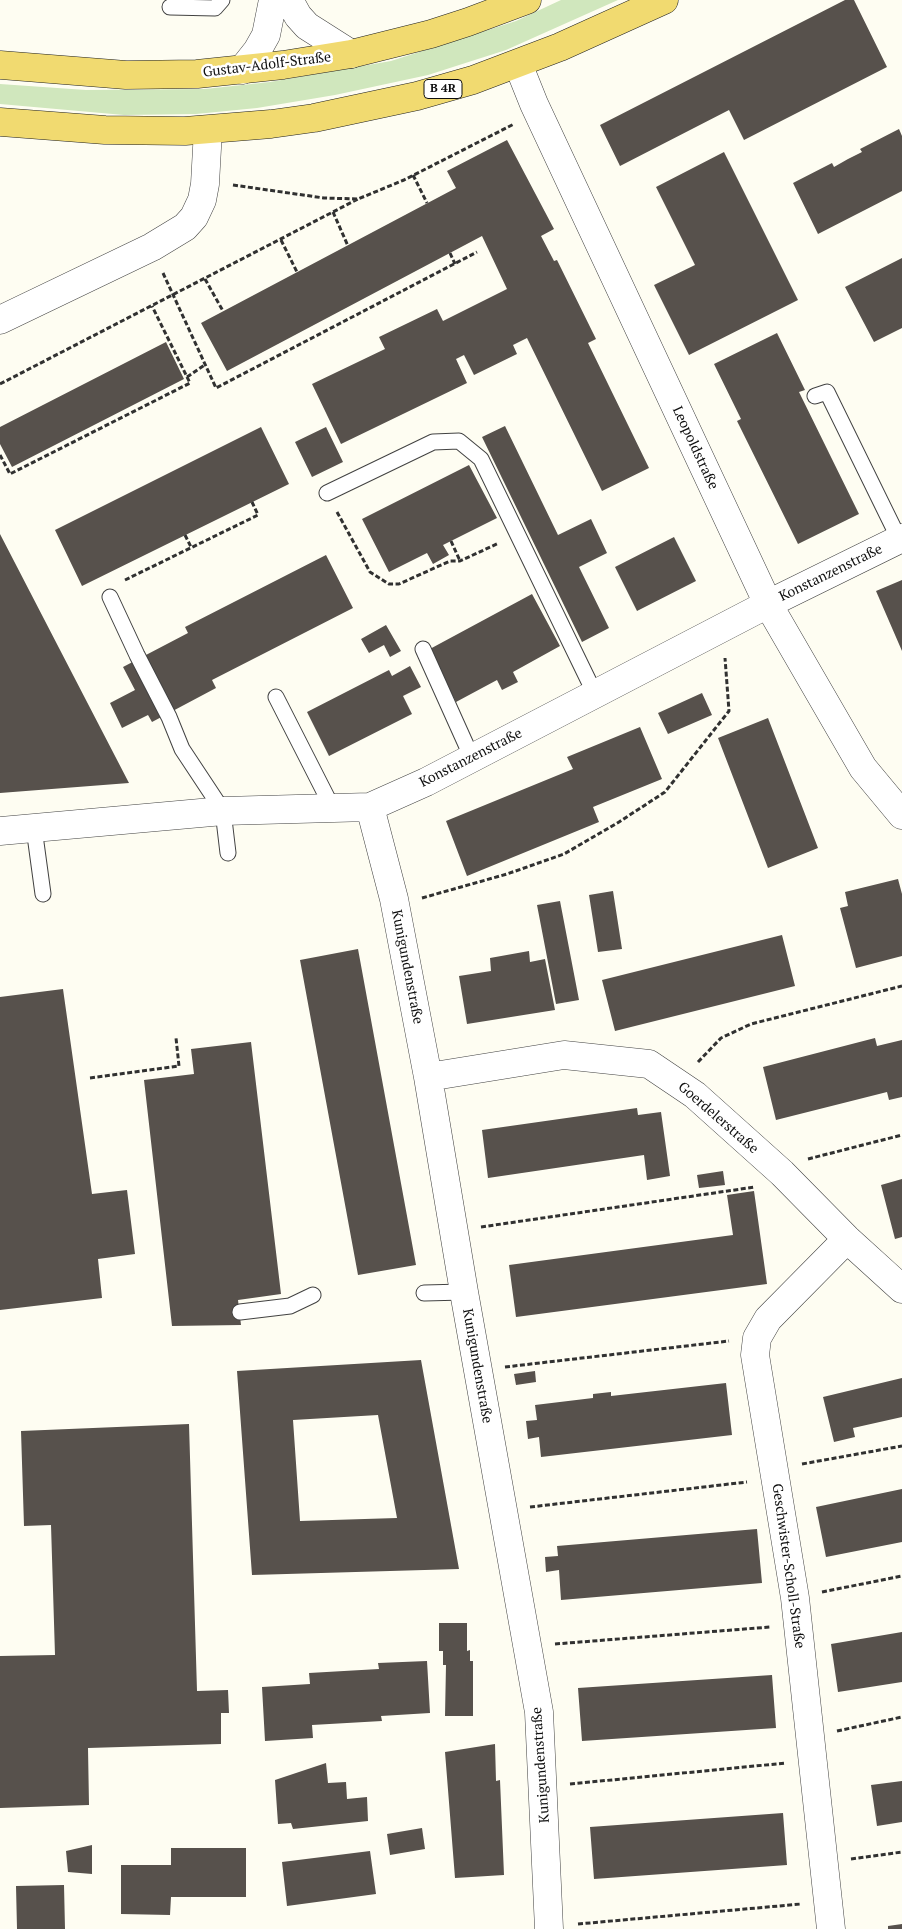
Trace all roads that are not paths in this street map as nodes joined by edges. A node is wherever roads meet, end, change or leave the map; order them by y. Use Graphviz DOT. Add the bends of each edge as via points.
graph roads {
  1 [pos="222,0"];
  2 [pos="273,0"];
  3 [pos="290,0"];
  4 [pos="527,0"];
  5 [pos="664,0"];
  6 [pos="170,7"];
  7 [pos="351,54"];
  8 [pos="518,64"];
  9 [pos="0,65"];
  10 [pos="242,70"];
  11 [pos="0,122"];
  12 [pos="208,130"];
  13 [pos="0,320"];
  14 [pos="815,396"];
  15 [pos="327,493"];
  16 [pos="901,539"];
  17 [pos="110,597"];
  18 [pos="768,604"];
  19 [pos="423,649"];
  20 [pos="595,694"];
  21 [pos="276,697"];
  22 [pos="472,758"];
  23 [pos="332,807"];
  24 [pos="370,807"];
  25 [pos="223,811"];
  26 [pos="902,815"];
  27 [pos="34,828"];
  28 [pos="0,831"];
  29 [pos="228,853"];
  30 [pos="43,894"];
  31 [pos="428,1076"];
  32 [pos="846,1238"];
  33 [pos="902,1289"];
  34 [pos="464,1292"];
  35 [pos="424,1294"];
  36 [pos="313,1295"];
  37 [pos="240,1312"];
  38 [pos="549,1928"];
  39 [pos="831,1929"];
  1 -- 6 [label="lane" via="216,8"];
  2 -- 10 [label="street" via="266,35"];
  3 -- 7 [label="street" via="307,26"];
  4 -- 7 [label="main road, Gustav-Adolf-Straße" via="430,34"];
  5 -- 8 [label="main road, B 4R"];
  7 -- 10 [label="main road, Gustav-Adolf-Straße"];
  8 -- 12 [label="main road, B 4R" via="446,88 367,108 271,124"];
  8 -- 18 [label="street, Leopoldstraße"];
  9 -- 10 [label="main road, Gustav-Adolf-Straße" via="126,74"];
  11 -- 12 [label="main road, B 4R" via="105,130"];
  12 -- 13 [label="street" via="202,200 194,217 152,248"];
  14 -- 16 [label="lane" via="827,392"];
  15 -- 20 [label="lane" via="433,442 459,441 481,459"];
  16 -- 18 [label="street, Konstanzenstraße"];
  17 -- 25 [label="lane" via="182,749"];
  18 -- 20 [label="street, Konstanzenstraße"];
  18 -- 26 [label="street, Leopoldstraße" via="864,768"];
  19 -- 22 [label="lane"];
  20 -- 22 [label="street, Konstanzenstraße"];
  21 -- 23 [label="lane"];
  22 -- 24 [label="street, Konstanzenstraße"];
  23 -- 24 [label="street, Konstanzenstraße"];
  23 -- 25 [label="street, Konstanzenstraße"];
  24 -- 31 [label="street, Kunigundenstraße" via="396,905"];
  25 -- 27 [label="street, Konstanzenstraße"];
  25 -- 29 [label="lane"];
  27 -- 28 [label="street, Konstanzenstraße"];
  27 -- 30 [label="lane"];
  31 -- 32 [label="street, Goerdelerstraße" via="564,1055 649,1064 695,1095 782,1173"];
  31 -- 34 [label="street, Kunigundenstraße"];
  32 -- 33 [label="street, Goerdelerstraße"];
  32 -- 39 [label="street, Geschwister-Scholl-Straße" via="768,1319 757,1338 755,1355 795,1598"];
  34 -- 35 [label="lane"];
  34 -- 38 [label="street, Kunigundenstraße" via="539,1712"];
  36 -- 37 [label="lane" via="290,1306"];
}
